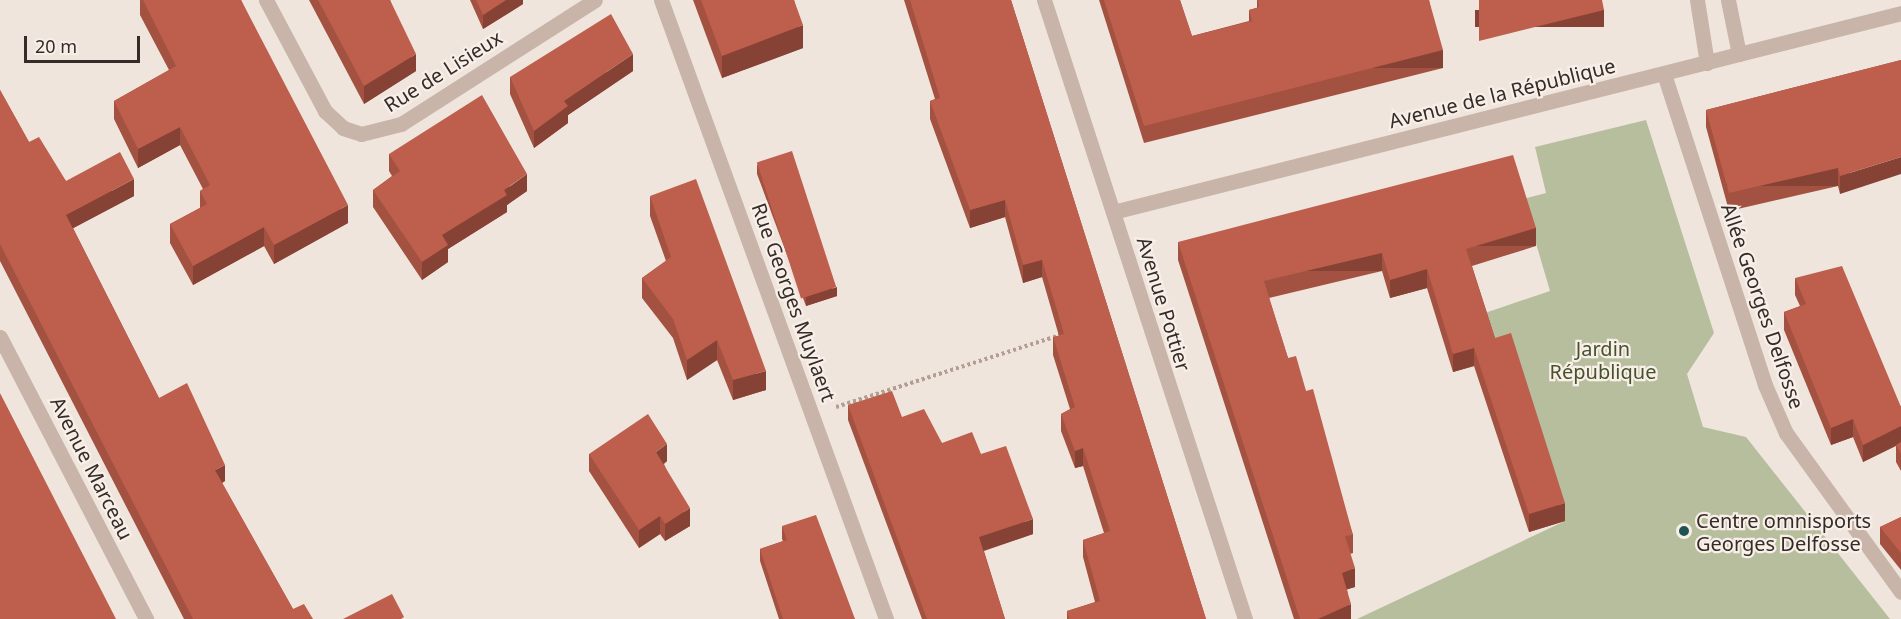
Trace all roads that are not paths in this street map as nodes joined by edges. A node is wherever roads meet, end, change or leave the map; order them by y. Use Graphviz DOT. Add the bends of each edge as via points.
graph roads {
  1 [pos="266,0"];
  2 [pos="595,0"];
  3 [pos="661,0"];
  4 [pos="1044,0"];
  5 [pos="1696,0"];
  6 [pos="1728,0"];
  7 [pos="1901,13"];
  8 [pos="1739,54"];
  9 [pos="1707,63"];
  10 [pos="1664,74"];
  11 [pos="1113,212"];
  12 [pos="0,337"];
  13 [pos="1901,592"];
  14 [pos="146,619"];
  15 [pos="886,619"];
  16 [pos="1245,619"];
  1 -- 2 [label="street, Rue de Lisieux" via="324,111 361,134 400,124"];
  3 -- 15 [label="street, Rue Georges Muylaert"];
  4 -- 11 [label="street, Avenue Pottier"];
  5 -- 9 [label="street"];
  6 -- 8 [label="street"];
  7 -- 8 [label="street, Avenue de la République"];
  8 -- 9 [label="street, Avenue de la République"];
  9 -- 10 [label="street, Avenue de la République"];
  10 -- 11 [label="street, Avenue de la République"];
  10 -- 13 [label="street, Allée Georges Delfosse" via="1765,385 1786,433 1809,472"];
  11 -- 16 [label="street, Avenue Pottier"];
  12 -- 14 [label="street, Avenue Marceau"];
}
